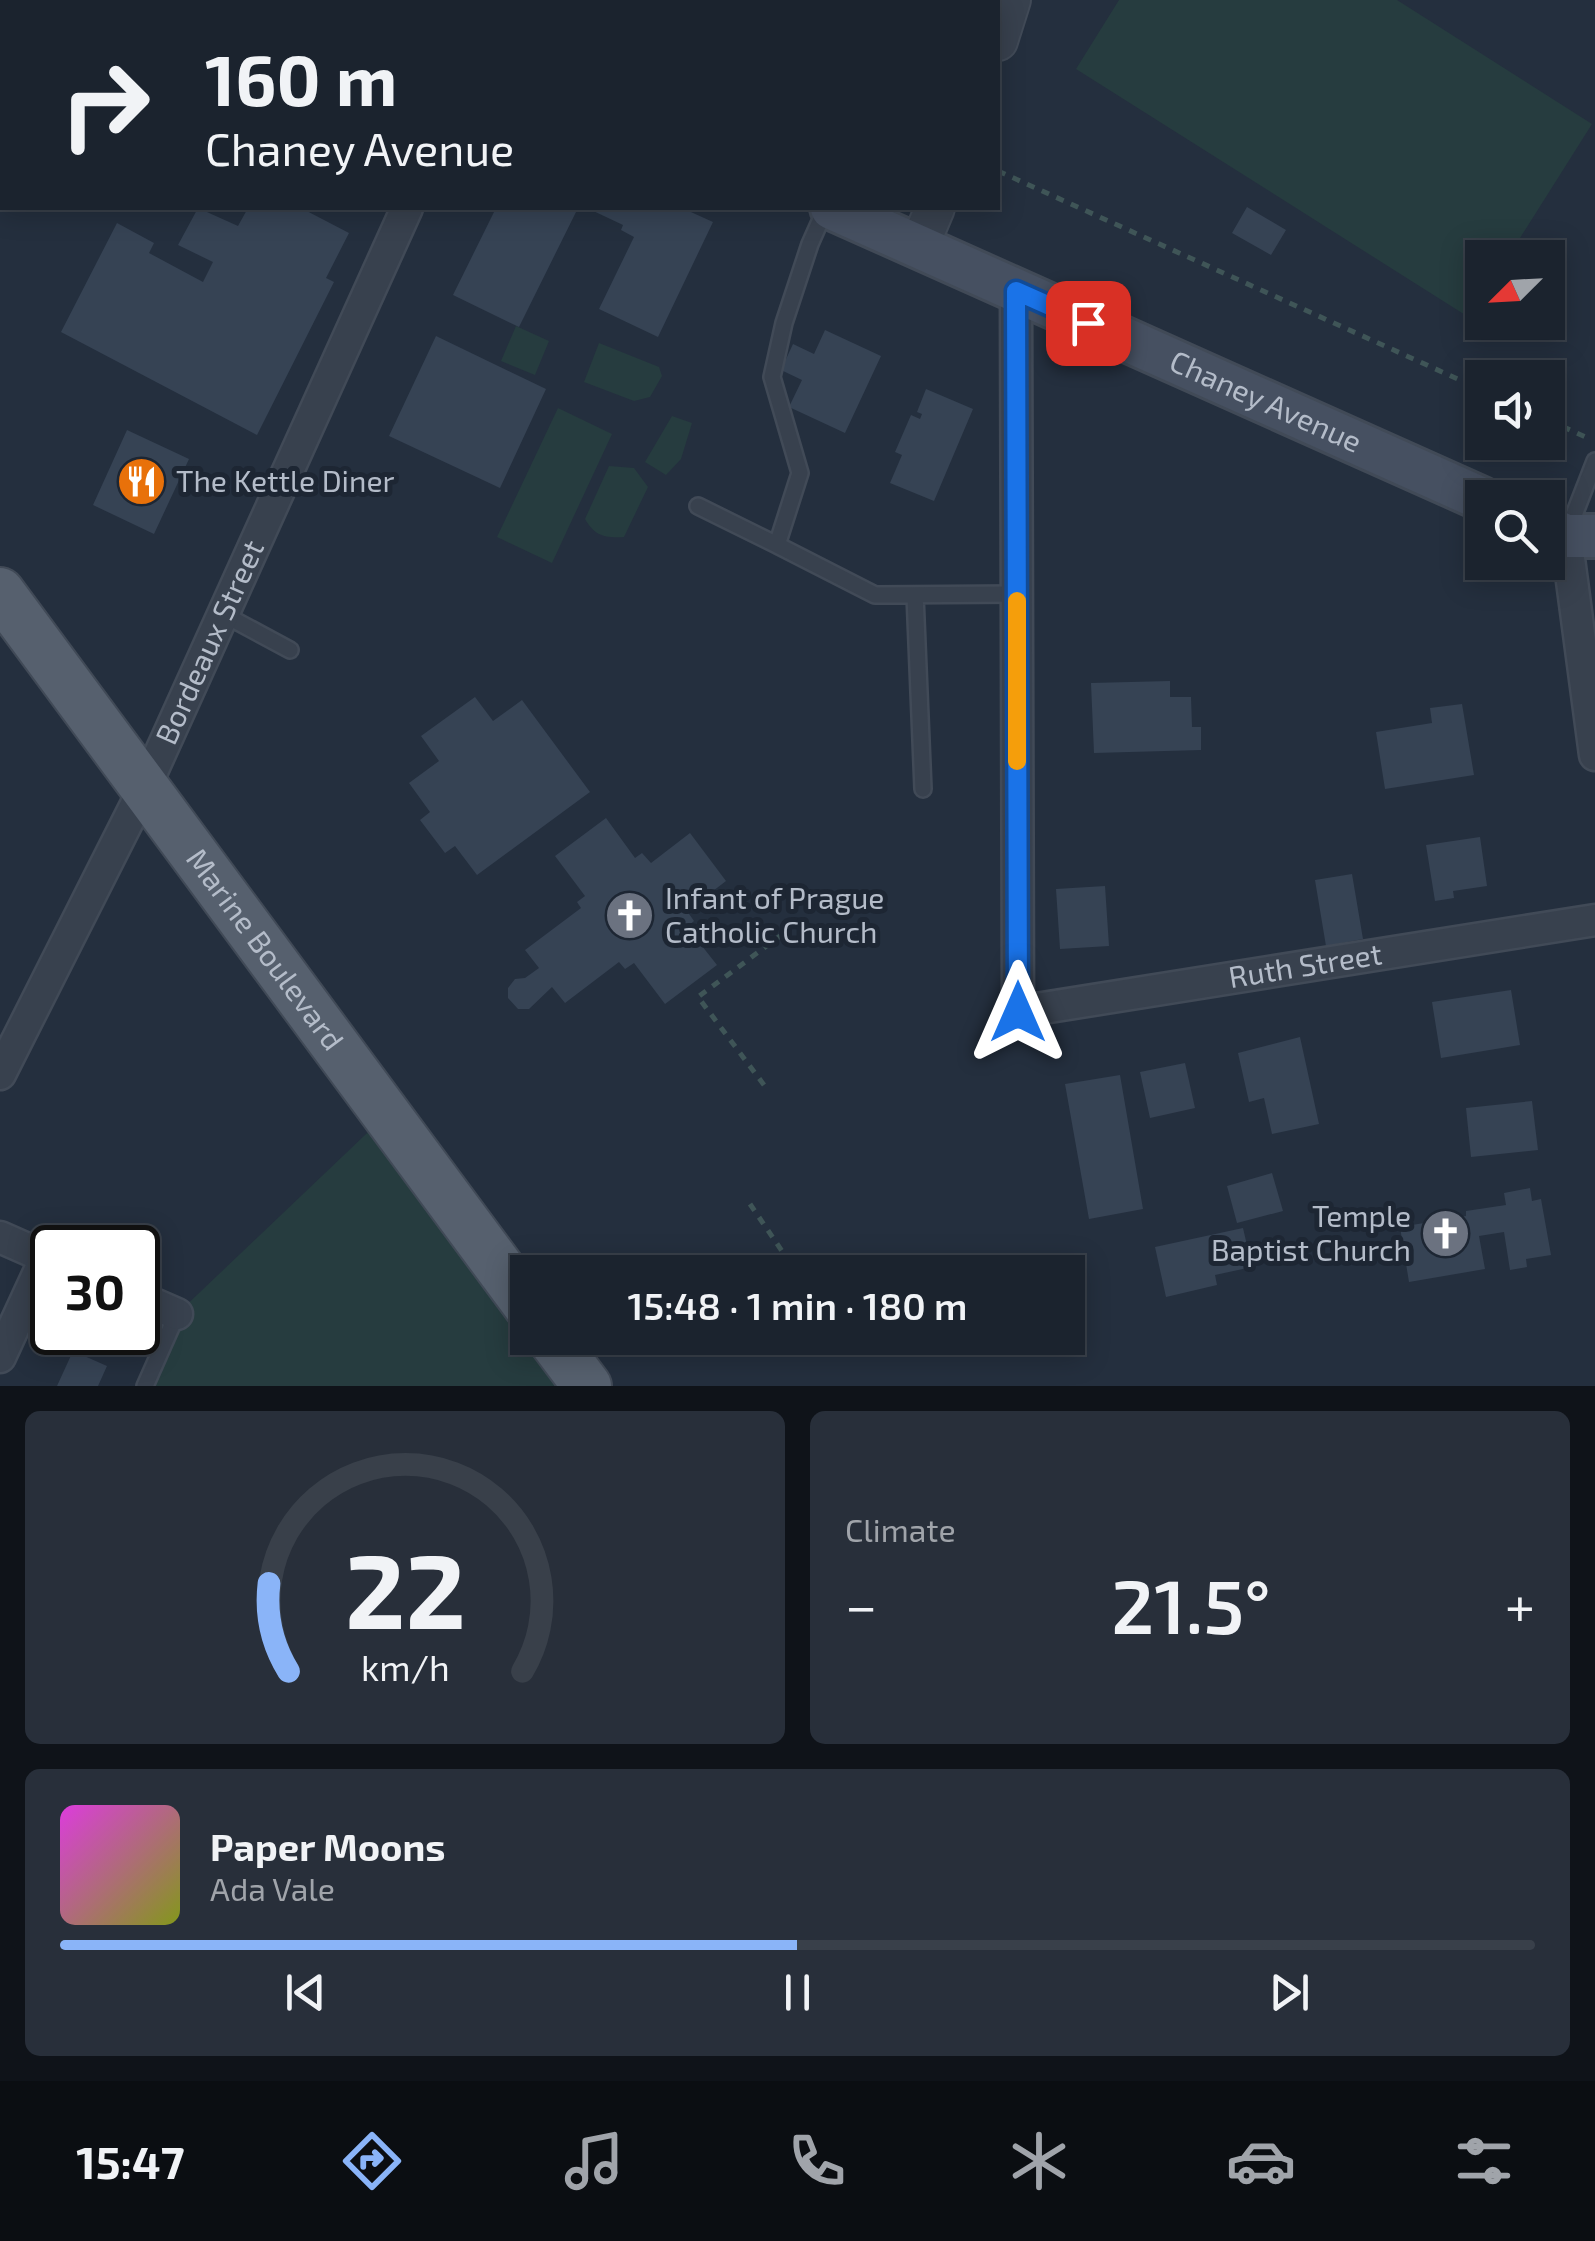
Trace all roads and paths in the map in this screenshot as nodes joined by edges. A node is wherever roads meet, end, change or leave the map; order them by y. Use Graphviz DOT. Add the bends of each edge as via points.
graph roads {
  1 [pos="1010,0"];
  2 [pos="1000,33"];
  3 [pos="1000,172"];
  4 [pos="406,210"];
  5 [pos="828,210"];
  6 [pos="834,210"];
  7 [pos="935,210"];
  8 [pos="919,246"];
  9 [pos="1016,291"];
  10 [pos="1465,382"];
  11 [pos="1565,428"];
  12 [pos="1595,441"];
  13 [pos="1595,462"];
  14 [pos="1465,491"];
  15 [pos="698,506"];
  16 [pos="1569,534"];
  17 [pos="776,545"];
  18 [pos="0,567"];
  19 [pos="0,592"];
  20 [pos="1017,594"];
  21 [pos="915,595"];
  22 [pos="224,614"];
  23 [pos="34,638"];
  24 [pos="290,650"];
  25 [pos="1595,755"];
  26 [pos="144,789"];
  27 [pos="923,790"];
  28 [pos="1595,920"];
  29 [pos="780,936"];
  30 [pos="0,1074"];
  31 [pos="764,1086"];
  32 [pos="750,1204"];
  33 [pos="0,1236"];
  34 [pos="30,1250"];
  35 [pos="784,1254"];
  36 [pos="510,1282"];
  37 [pos="30,1297"];
  38 [pos="160,1307"];
  39 [pos="176,1314"];
  40 [pos="564,1355"];
  41 [pos="0,1356"];
  42 [pos="145,1386"];
  43 [pos="587,1386"];
  1 -- 2 [label="street"];
  3 -- 10 [label="path"];
  4 -- 22 [label="street, Bordeaux Street"];
  5 -- 17 [label="lane" via="810,244 772,377 800,473"];
  6 -- 8 [label="main road, Chaney Avenue"];
  7 -- 8 [label="street"];
  8 -- 9 [label="main road, Chaney Avenue"];
  9 -- 14 [label="main road, Chaney Avenue"];
  9 -- 20 [label="street"];
  11 -- 12 [label="path"];
  13 -- 16 [label="lane"];
  15 -- 17 [label="lane"];
  16 -- 25 [label="street"];
  17 -- 21 [label="lane" via="874,596"];
  18 -- 23 [label="main road"];
  19 -- 23 [label="main road, Marine Boulevard"];
  20 -- 21 [label="lane"];
  20 -- 28 [label="street, Ruth Street" via="1018,1012"];
  21 -- 27 [label="lane"];
  22 -- 24 [label="lane"];
  22 -- 26 [label="street, Bordeaux Street"];
  23 -- 26 [label="main road, Marine Boulevard"];
  26 -- 30 [label="street, Bordeaux Street"];
  26 -- 36 [label="main road, Marine Boulevard"];
  29 -- 31 [label="path" via="698,997"];
  32 -- 35 [label="path"];
  33 -- 34 [label="street"];
  37 -- 41 [label="street"];
  38 -- 39 [label="street"];
  39 -- 42 [label="lane"];
  40 -- 43 [label="main road"];
}
